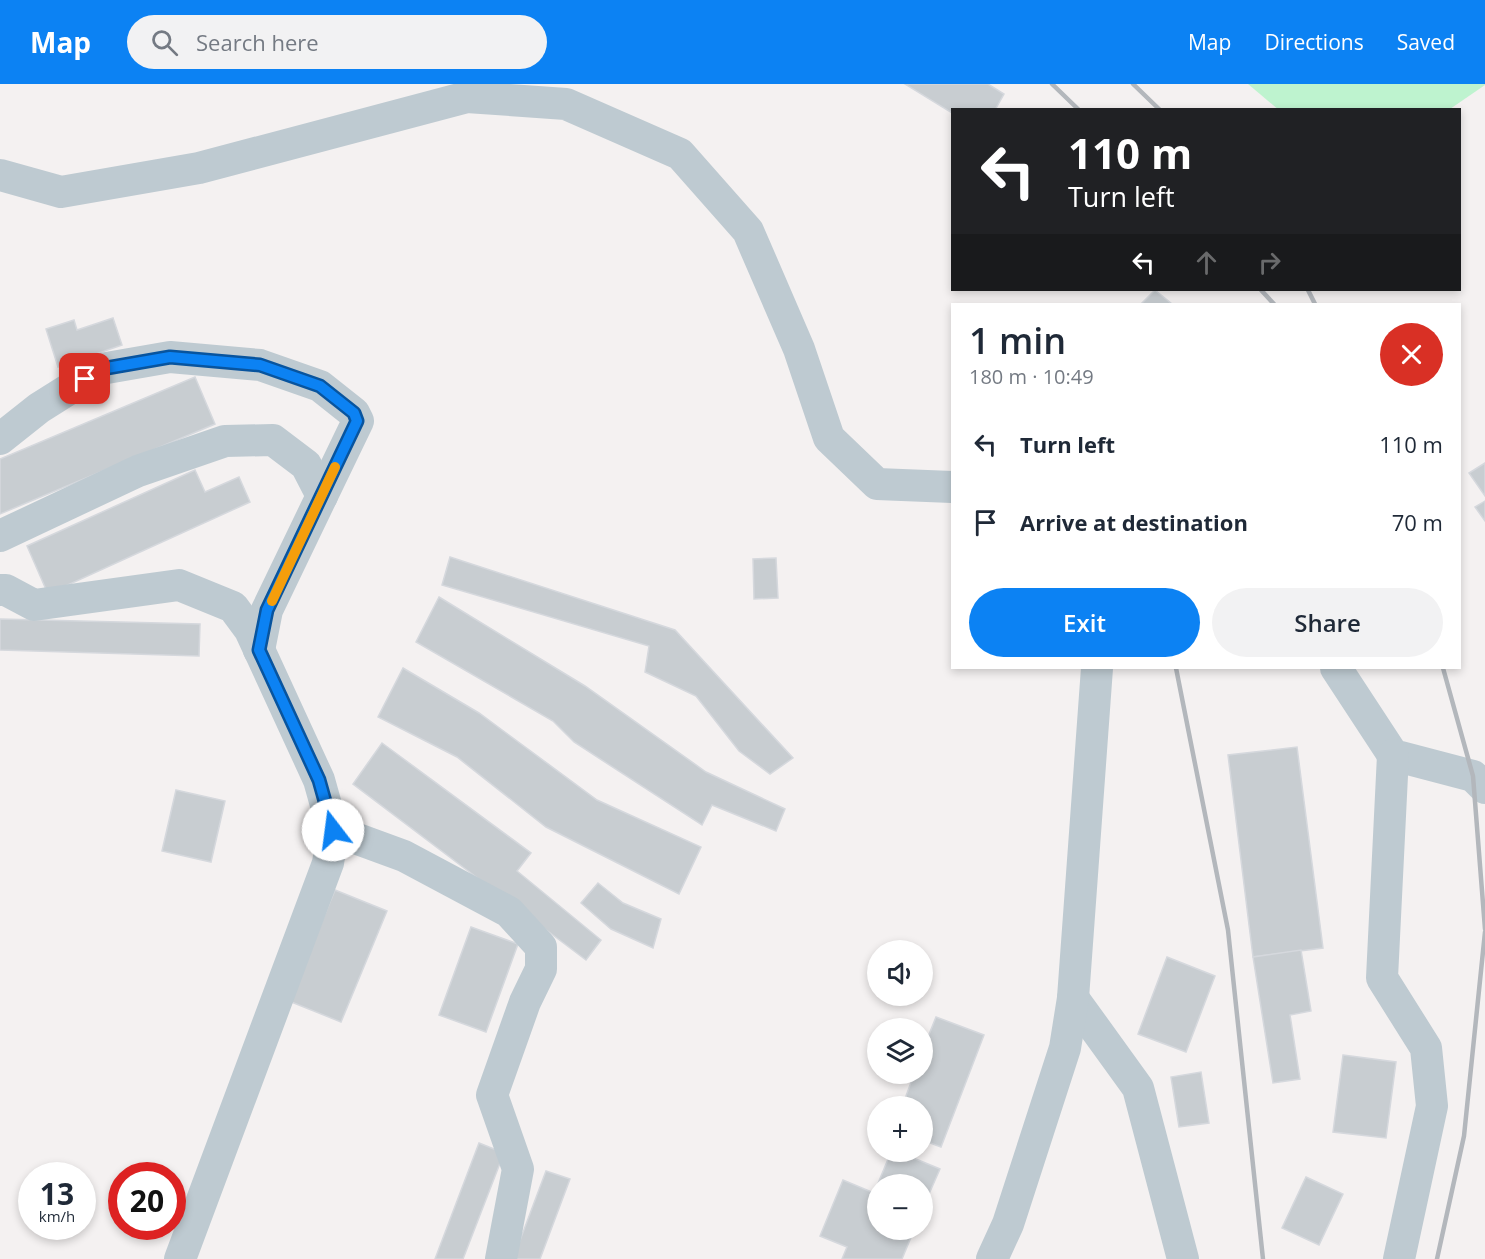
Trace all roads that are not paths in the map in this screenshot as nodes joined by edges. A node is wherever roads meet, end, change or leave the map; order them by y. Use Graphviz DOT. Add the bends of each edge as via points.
graph roads {
  1 [pos="0,175"];
  2 [pos="0,439"];
  3 [pos="951,487"];
  4 [pos="322,496"];
  5 [pos="0,536"];
  6 [pos="0,590"];
  7 [pos="259,650"];
  8 [pos="1097,669"];
  9 [pos="1337,669"];
  10 [pos="1393,755"];
  11 [pos="1485,788"];
  12 [pos="333,830"];
  13 [pos="1073,998"];
  14 [pos="180,1259"];
  15 [pos="501,1259"];
  16 [pos="992,1259"];
  17 [pos="1183,1259"];
  18 [pos="1399,1259"];
  1 -- 3 [label="street" via="61,192 199,168 467,97 566,104 680,154 748,231 799,349 829,438 877,484"];
  2 -- 4 [label="street" via="39,408 101,369 170,357 260,365 320,386 354,413 357,421"];
  4 -- 5 [label="street" via="306,465 273,440 225,441 138,471"];
  4 -- 7 [label="street" via="267,610"];
  6 -- 7 [label="street" via="34,604 179,585 233,607"];
  7 -- 12 [label="street" via="319,780"];
  8 -- 13 [label="street"];
  9 -- 10 [label="street"];
  10 -- 11 [label="street" via="1473,776"];
  10 -- 18 [label="street" via="1382,978 1426,1048 1432,1106"];
  12 -- 14 [label="street" via="327,863"];
  12 -- 15 [label="street" via="404,856 509,912 541,947 541,969 492,1095 518,1169"];
  13 -- 16 [label="street" via="1065,1048 1008,1224"];
  13 -- 17 [label="street" via="1138,1088"];
}
